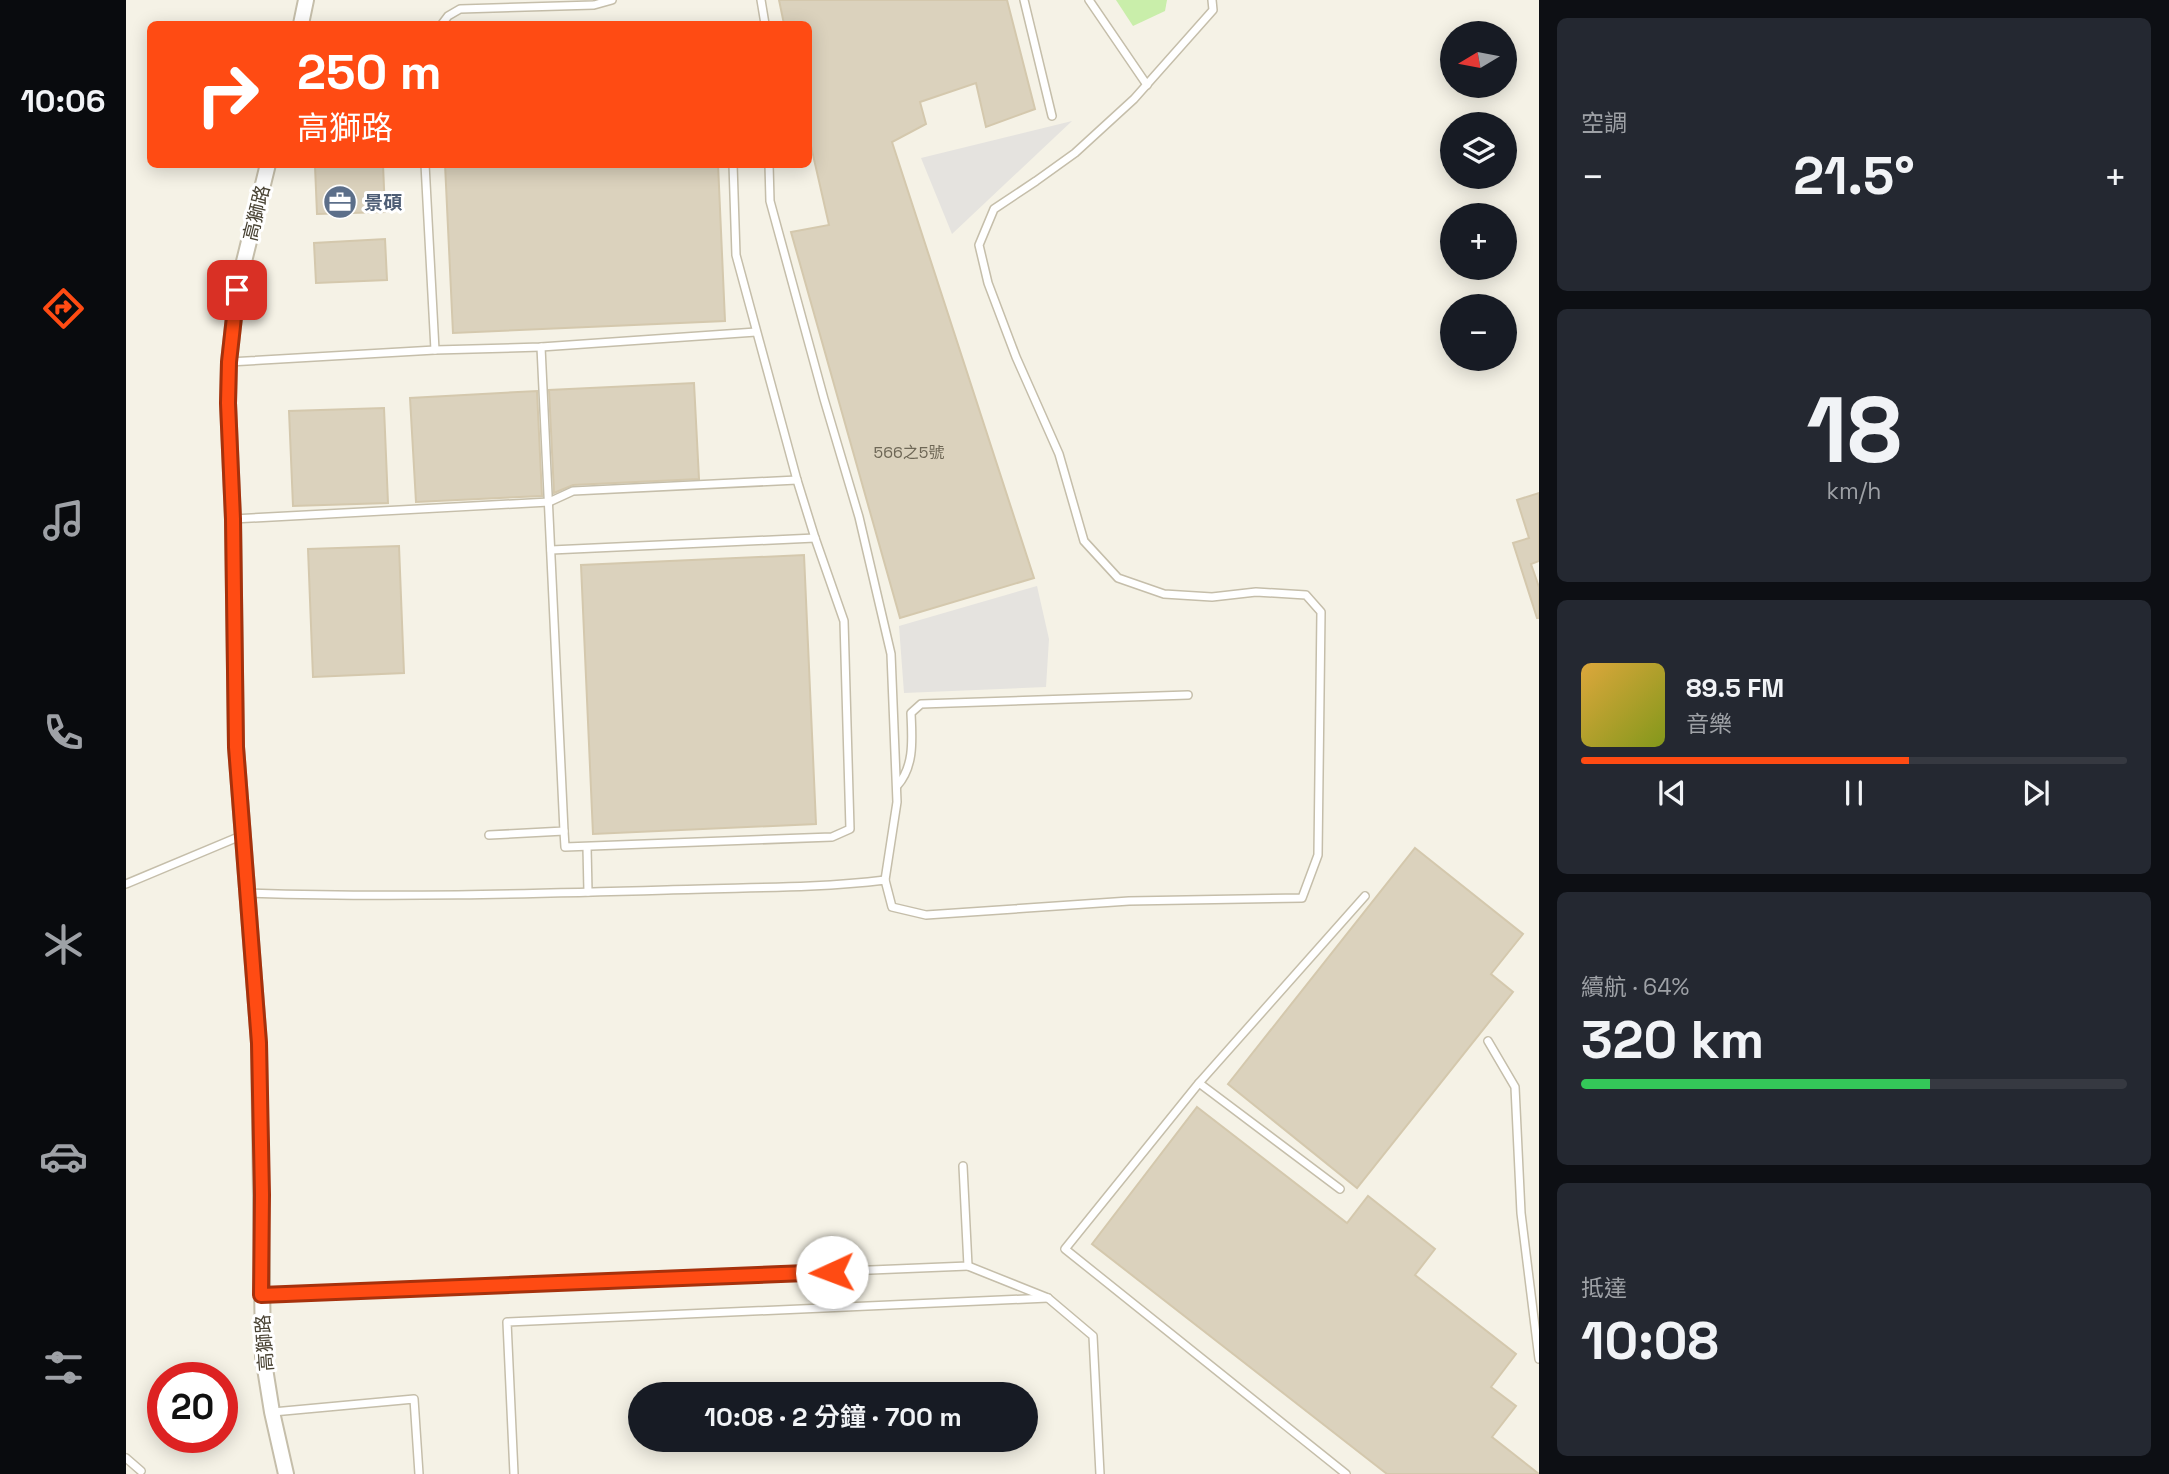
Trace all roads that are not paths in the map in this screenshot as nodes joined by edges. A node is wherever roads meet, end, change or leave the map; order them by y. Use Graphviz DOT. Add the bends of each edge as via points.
graph roads {
  1 [pos="306,0"];
  2 [pos="612,0"];
  3 [pos="761,0"];
  4 [pos="1024,0"];
  5 [pos="1089,0"];
  6 [pos="1212,0"];
  7 [pos="302,21"];
  8 [pos="444,21"];
  9 [pos="764,21"];
  10 [pos="1147,85"];
  11 [pos="1052,116"];
  12 [pos="267,168"];
  13 [pos="425,168"];
  14 [pos="733,168"];
  15 [pos="769,168"];
  16 [pos="756,332"];
  17 [pos="541,347"];
  18 [pos="435,351"];
  19 [pos="229,362"];
  20 [pos="797,480"];
  21 [pos="549,502"];
  22 [pos="233,519"];
  23 [pos="815,538"];
  24 [pos="551,550"];
  25 [pos="1188,695"];
  26 [pos="897,786"];
  27 [pos="564,831"];
  28 [pos="243,835"];
  29 [pos="489,835"];
  30 [pos="587,847"];
  31 [pos="885,880"];
  32 [pos="126,884"];
  33 [pos="587,892"];
  34 [pos="248,893"];
  35 [pos="1365,896"];
  36 [pos="1489,1041"];
  37 [pos="1199,1083"];
  38 [pos="963,1166"];
  39 [pos="1340,1189"];
  40 [pos="968,1266"];
  41 [pos="261,1295"];
  42 [pos="1048,1298"];
  43 [pos="1539,1359"];
  44 [pos="272,1412"];
  45 [pos="126,1458"];
  46 [pos="141,1471"];
  47 [pos="286,1474"];
  48 [pos="419,1474"];
  49 [pos="514,1474"];
  50 [pos="1100,1474"];
  51 [pos="1346,1474"];
  1 -- 7 [label="street"];
  2 -- 8 [label="lane" via="594,5 460,9"];
  3 -- 9 [label="lane"];
  4 -- 11 [label="lane"];
  5 -- 10 [label="lane"];
  6 -- 10 [label="lane" via="1213,10"];
  10 -- 31 [label="lane" via="1075,153 994,209 979,245 992,295 1059,454 1084,541 1118,578 1164,594 1306,594 1321,612 1318,855 1302,898 1129,901 926,915 892,907"];
  12 -- 19 [label="street, 高獅路" via="237,290"];
  13 -- 18 [label="lane"];
  14 -- 16 [label="lane" via="736,255"];
  15 -- 26 [label="lane" via="770,201 859,517 891,654"];
  16 -- 17 [label="lane"];
  16 -- 20 [label="lane"];
  17 -- 18 [label="lane"];
  17 -- 21 [label="lane"];
  18 -- 19 [label="lane"];
  19 -- 22 [label="street, 高獅路"];
  20 -- 21 [label="lane" via="573,491"];
  20 -- 23 [label="lane"];
  21 -- 22 [label="lane"];
  21 -- 24 [label="lane"];
  22 -- 28 [label="street, 高獅路" via="236,747"];
  23 -- 24 [label="lane"];
  23 -- 30 [label="lane" via="844,621 850,829 832,837"];
  24 -- 27 [label="lane"];
  25 -- 26 [label="lane" via="922,704 911,712 907,774"];
  26 -- 31 [label="lane"];
  27 -- 29 [label="lane"];
  27 -- 30 [label="lane" via="565,847"];
  28 -- 32 [label="lane"];
  28 -- 34 [label="street, 高獅路"];
  30 -- 33 [label="lane"];
  31 -- 33 [label="lane" via="835,886"];
  33 -- 34 [label="lane"];
  34 -- 41 [label="street, 高獅路" via="259,1043"];
  35 -- 37 [label="lane"];
  36 -- 43 [label="lane" via="1515,1087 1521,1213"];
  37 -- 39 [label="lane"];
  37 -- 51 [label="lane" via="1065,1249"];
  38 -- 40 [label="lane"];
  40 -- 41 [label="lane"];
  40 -- 42 [label="lane"];
  41 -- 44 [label="street, 高獅路" via="263,1356"];
  42 -- 49 [label="lane" via="508,1322"];
  42 -- 50 [label="lane" via="1093,1336"];
  44 -- 47 [label="street, 高獅路"];
  44 -- 48 [label="lane" via="414,1399"];
  45 -- 46 [label="lane"];
}
